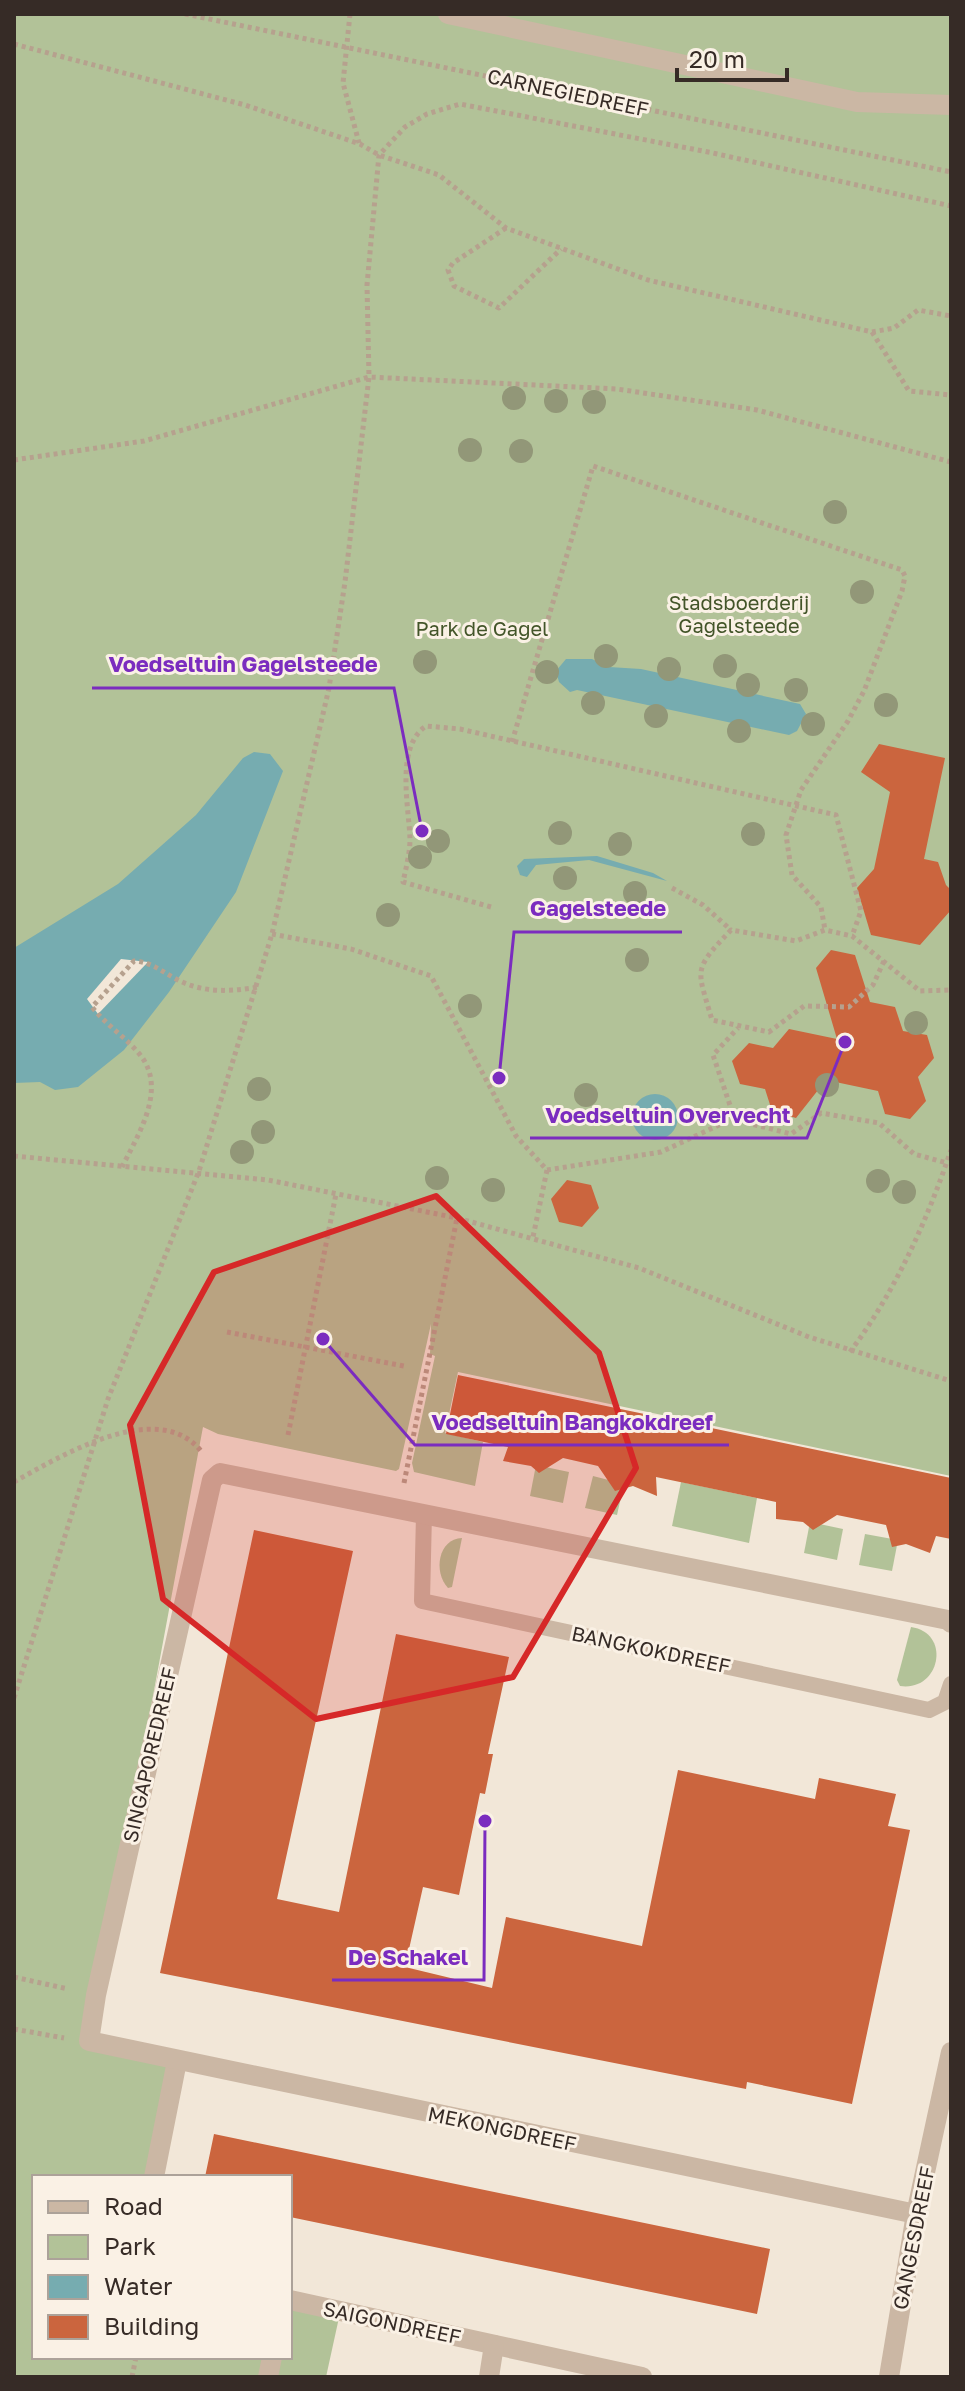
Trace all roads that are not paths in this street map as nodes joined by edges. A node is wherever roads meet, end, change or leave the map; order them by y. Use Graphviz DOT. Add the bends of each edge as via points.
graph roads {
  1 [pos="448,14"];
  2 [pos="951,105"];
  3 [pos="424,1514"];
  4 [pos="951,1623"];
  5 [pos="951,1684"];
  6 [pos="89,2041"];
  7 [pos="951,2052"];
  8 [pos="177,2061"];
  9 [pos="154,2175"];
  10 [pos="916,2214"];
  11 [pos="292,2300"];
  12 [pos="494,2345"];
  13 [pos="489,2377"];
  14 [pos="642,2377"];
  15 [pos="889,2377"];
  1 -- 2 [label="street" via="857,102"];
  3 -- 4 [label="street"];
  3 -- 5 [label="lane, BANGKOKDREEF" via="422,1601 929,1710 945,1702"];
  3 -- 6 [label="street, SINGAPOREDREEF" via="220,1473 212,1480"];
  6 -- 8 [label="street, MEKONGDREEF"];
  7 -- 10 [label="street, GANGESDREEF"];
  8 -- 9 [label="street"];
  8 -- 10 [label="street, MEKONGDREEF"];
  10 -- 15 [label="street, GANGESDREEF"];
  11 -- 12 [label="street, SAIGONDREEF"];
  12 -- 13 [label="street"];
  12 -- 14 [label="street, SAIGONDREEF"];
}
